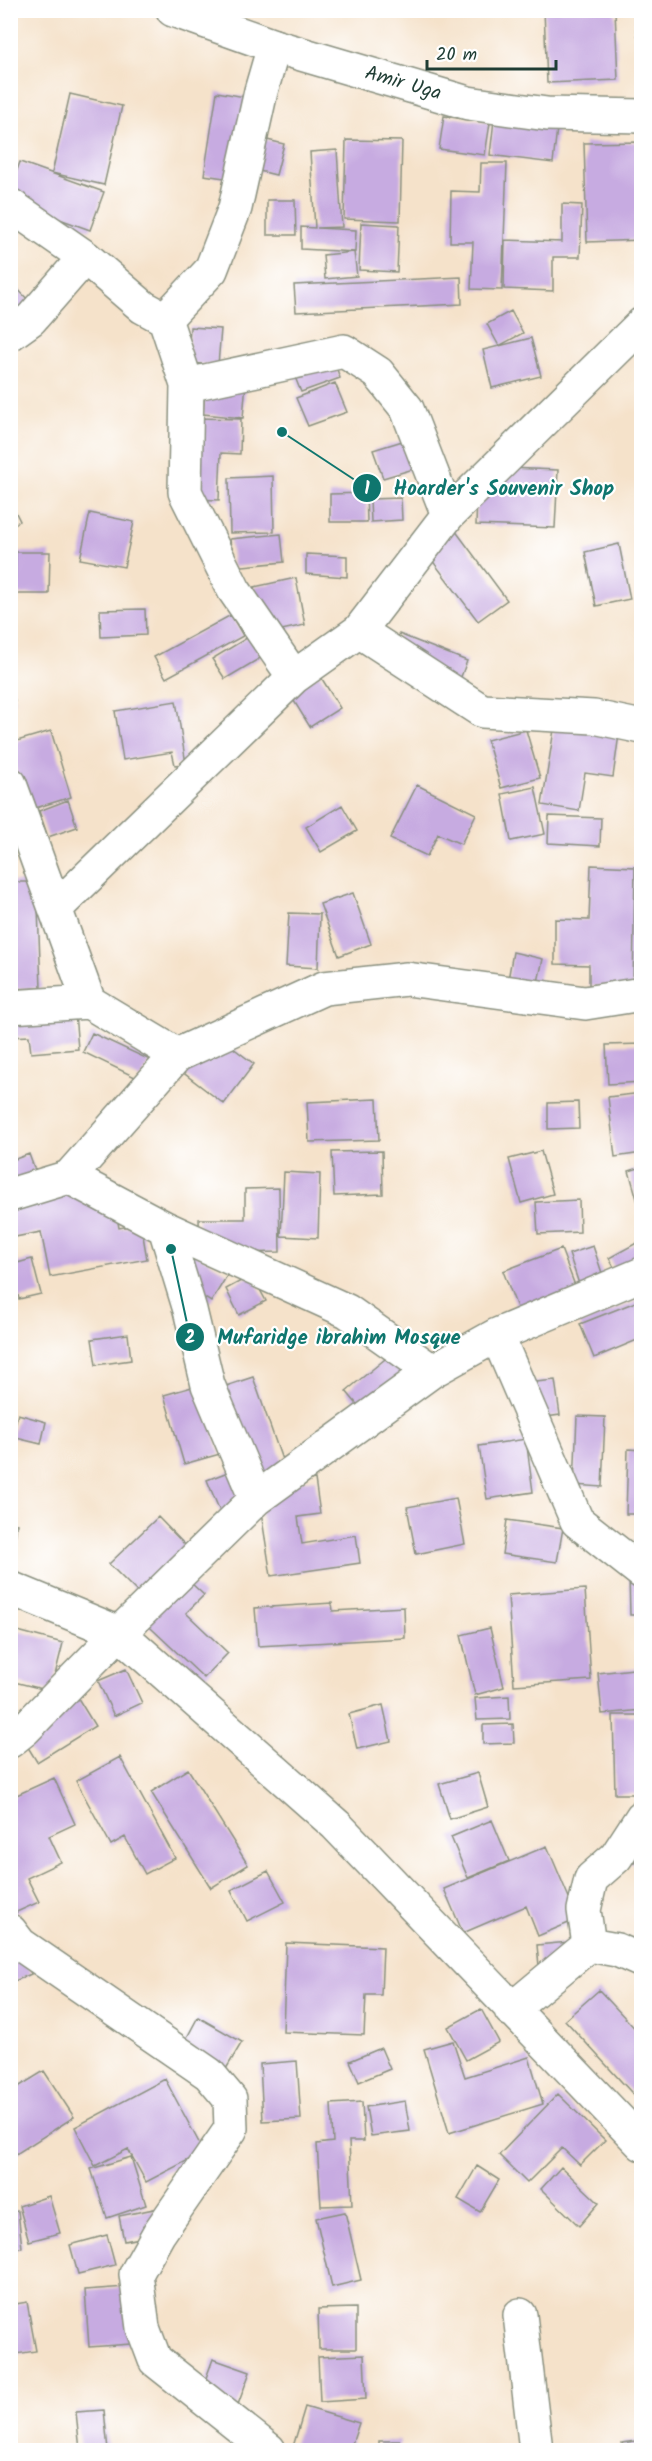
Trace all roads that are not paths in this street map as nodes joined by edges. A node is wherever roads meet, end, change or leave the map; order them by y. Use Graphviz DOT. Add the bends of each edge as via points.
graph roads {
  1 [pos="173,10"];
  2 [pos="274,46"];
  3 [pos="642,116"];
  4 [pos="10,205"];
  5 [pos="85,257"];
  6 [pos="165,319"];
  7 [pos="642,324"];
  8 [pos="10,334"];
  9 [pos="187,385"];
  10 [pos="448,515"];
  11 [pos="359,631"];
  12 [pos="294,677"];
  13 [pos="642,727"];
  14 [pos="10,784"];
  15 [pos="56,908"];
  16 [pos="642,994"];
  17 [pos="89,1002"];
  18 [pos="10,1007"];
  19 [pos="177,1055"];
  20 [pos="69,1177"];
  21 [pos="10,1195"];
  22 [pos="165,1228"];
  23 [pos="642,1274"];
  24 [pos="497,1335"];
  25 [pos="432,1371"];
  26 [pos="256,1499"];
  27 [pos="642,1572"];
  28 [pos="10,1588"];
  29 [pos="119,1633"];
  30 [pos="10,1741"];
  31 [pos="642,1817"];
  32 [pos="10,1931"];
  33 [pos="589,1945"];
  34 [pos="642,1961"];
  35 [pos="511,2010"];
  36 [pos="642,2144"];
  37 [pos="520,2315"];
  38 [pos="269,2451"];
  39 [pos="536,2451"];
  1 -- 2 [label="street, Amir Uga"];
  2 -- 3 [label="street, Amir Uga" via="468,103 547,114"];
  2 -- 6 [label="street" via="235,208 211,270"];
  4 -- 5 [label="street"];
  5 -- 6 [label="street" via="143,307"];
  5 -- 8 [label="street" via="31,319"];
  6 -- 9 [label="street"];
  7 -- 10 [label="street"];
  9 -- 10 [label="street" via="344,351 378,373 407,409"];
  9 -- 12 [label="street" via="185,492 234,590"];
  10 -- 11 [label="street"];
  11 -- 12 [label="street"];
  11 -- 13 [label="street" via="482,711 594,717"];
  12 -- 15 [label="street"];
  14 -- 15 [label="street"];
  15 -- 17 [label="street"];
  16 -- 19 [label="street" via="585,1003 407,979 324,988"];
  17 -- 18 [label="street"];
  17 -- 19 [label="street"];
  19 -- 20 [label="street"];
  20 -- 21 [label="street"];
  20 -- 22 [label="street"];
  22 -- 25 [label="street" via="347,1311"];
  22 -- 26 [label="street" via="208,1385"];
  23 -- 24 [label="street"];
  24 -- 25 [label="street"];
  24 -- 27 [label="street" via="577,1521"];
  25 -- 26 [label="street"];
  26 -- 29 [label="street"];
  28 -- 29 [label="street"];
  29 -- 30 [label="street"];
  29 -- 35 [label="street" via="336,1825"];
  31 -- 33 [label="street" via="616,1857 591,1879 584,1910"];
  32 -- 38 [label="street" via="20,1944 209,2074 231,2099 231,2129 159,2233 136,2274 143,2328 155,2360"];
  33 -- 34 [label="street" via="617,1950"];
  33 -- 35 [label="street"];
  35 -- 36 [label="street"];
  37 -- 39 [label="street"];
}
